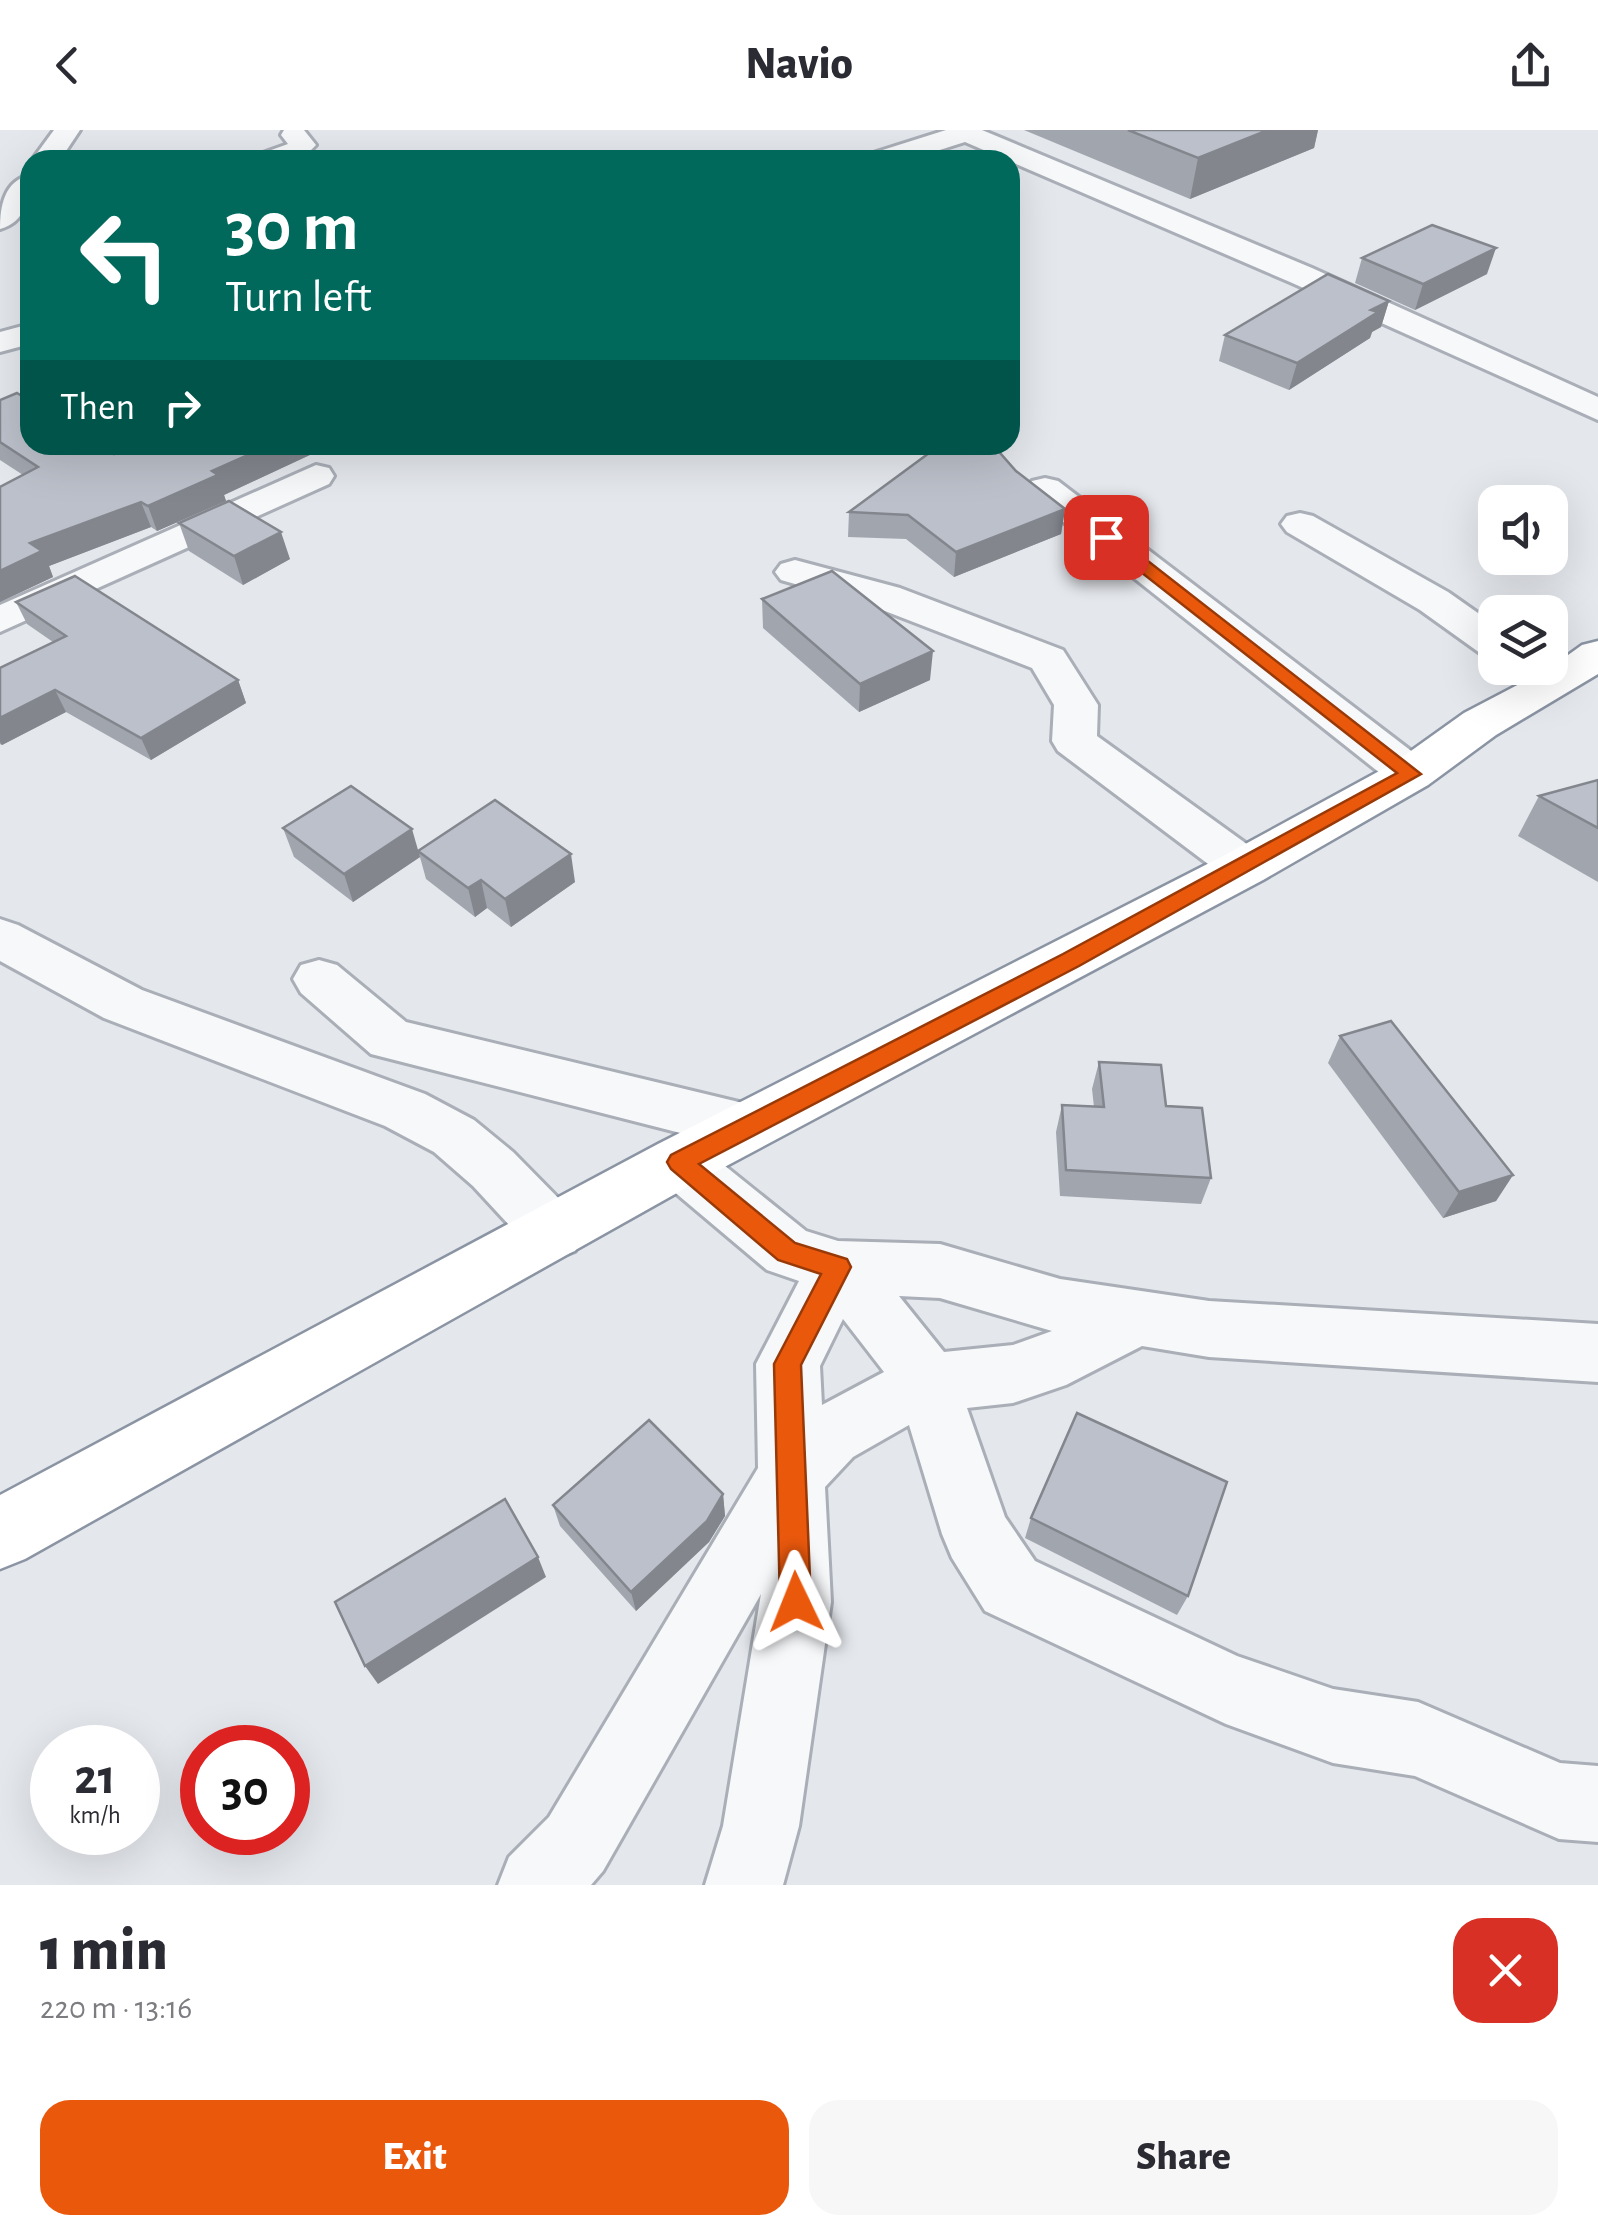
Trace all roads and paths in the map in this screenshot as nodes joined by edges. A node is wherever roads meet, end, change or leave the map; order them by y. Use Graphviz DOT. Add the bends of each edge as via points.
graph roads {
  1 [pos="963,131"];
  2 [pos="909,150"];
  3 [pos="1008,150"];
  4 [pos="1020,155"];
  5 [pos="1598,410"];
  6 [pos="316,476"];
  7 [pos="1045,489"];
  8 [pos="1300,524"];
  9 [pos="794,572"];
  10 [pos="0,620"];
  11 [pos="1478,632"];
  12 [pos="1598,655"];
  13 [pos="1568,665"];
  14 [pos="1526,685"];
  15 [pos="1411,774"];
  16 [pos="1245,867"];
  17 [pos="0,938"];
  18 [pos="319,979"];
  19 [pos="747,1126"];
  20 [pos="680,1162"];
  21 [pos="554,1233"];
  22 [pos="838,1267"];
  23 [pos="1136,1318"];
  24 [pos="1598,1353"];
  25 [pos="924,1382"];
  26 [pos="792,1476"];
  27 [pos="0,1534"];
  28 [pos="1598,1804"];
  29 [pos="538,1885"];
  30 [pos="744,1885"];
  1 -- 2 [label="street"];
  1 -- 3 [label="street"];
  4 -- 5 [label="street"];
  6 -- 10 [label="street"];
  7 -- 15 [label="street"];
  8 -- 11 [label="street"];
  9 -- 16 [label="street" via="886,596 1048,659 1076,705 1074,741"];
  12 -- 13 [label="highway"];
  14 -- 15 [label="highway"];
  15 -- 16 [label="highway"];
  16 -- 19 [label="highway"];
  17 -- 21 [label="street" via="123,1004 421,1118 493,1168"];
  18 -- 19 [label="street" via="390,1039"];
  19 -- 20 [label="highway"];
  20 -- 21 [label="highway"];
  20 -- 22 [label="street" via="788,1252"];
  21 -- 27 [label="highway"];
  22 -- 23 [label="street" via="940,1270 1060,1306"];
  22 -- 25 [label="street"];
  22 -- 26 [label="street" via="788,1364"];
  23 -- 24 [label="street" via="1209,1329"];
  23 -- 25 [label="street" via="1066,1356 1013,1374"];
  25 -- 26 [label="street" via="830,1435"];
  25 -- 28 [label="street" via="976,1534 1010,1586 1226,1688 1332,1726 1418,1739 1559,1801"];
  26 -- 29 [label="street" via="576,1844"];
  26 -- 30 [label="street" via="796,1602 761,1826"];
}
